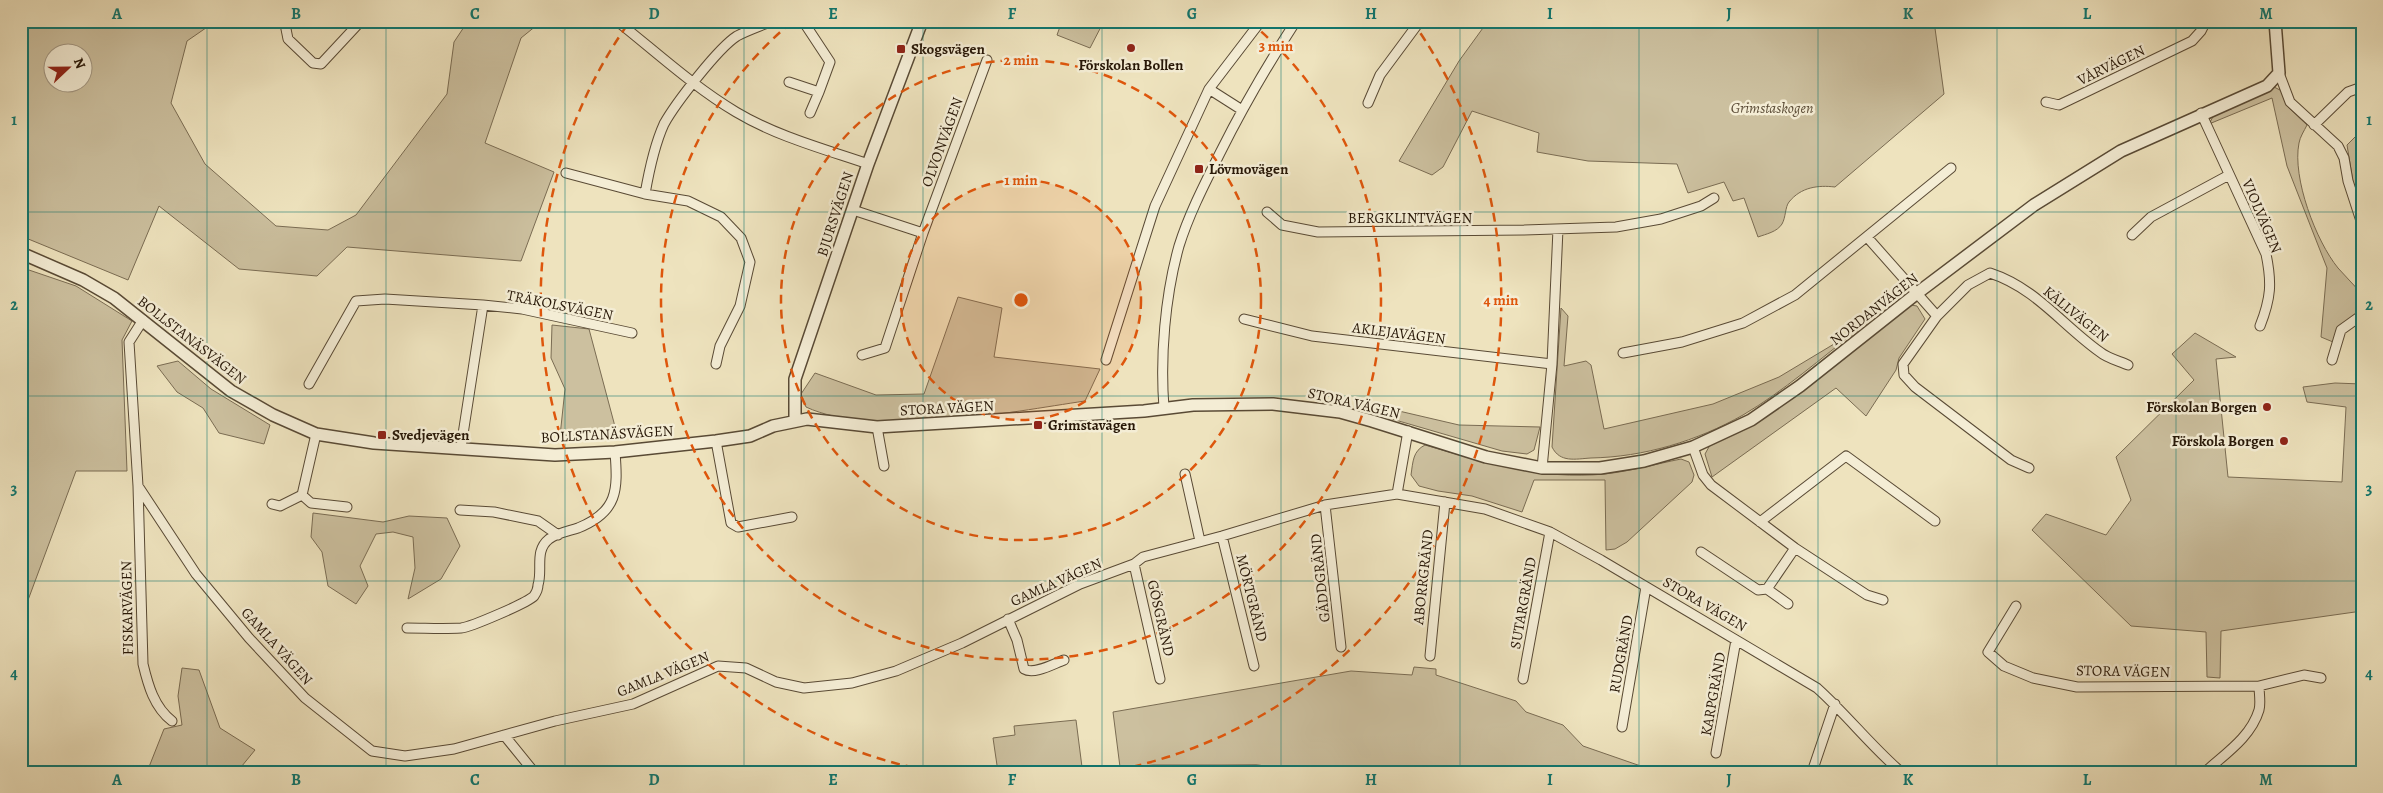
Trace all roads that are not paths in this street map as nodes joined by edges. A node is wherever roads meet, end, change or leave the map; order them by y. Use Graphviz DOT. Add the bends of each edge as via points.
graph roads {
  1 [pos="288,21"];
  2 [pos="361,21"];
  3 [pos="618,21"];
  4 [pos="772,21"];
  5 [pos="803,21"];
  6 [pos="922,21"];
  7 [pos="1261,21"];
  8 [pos="1296,21"];
  9 [pos="1420,21"];
  10 [pos="2206,21"];
  11 [pos="2275,21"];
  12 [pos="987,60"];
  13 [pos="2279,73"];
  14 [pos="789,82"];
  15 [pos="694,83"];
  16 [pos="2362,87"];
  17 [pos="1209,89"];
  18 [pos="819,92"];
  19 [pos="2046,102"];
  20 [pos="1368,103"];
  21 [pos="1242,110"];
  22 [pos="810,113"];
  23 [pos="2201,113"];
  24 [pos="2314,125"];
  25 [pos="868,164"];
  26 [pos="1952,168"];
  27 [pos="566,173"];
  28 [pos="2229,174"];
  29 [pos="645,194"];
  30 [pos="1714,198"];
  31 [pos="853,210"];
  32 [pos="1268,212"];
  33 [pos="2362,224"];
  34 [pos="1558,229"];
  35 [pos="923,233"];
  36 [pos="2132,235"];
  37 [pos="1867,237"];
  38 [pos="21,253"];
  39 [pos="1916,294"];
  40 [pos="483,305"];
  41 [pos="2362,315"];
  42 [pos="1937,316"];
  43 [pos="1244,319"];
  44 [pos="143,320"];
  45 [pos="2260,326"];
  46 [pos="632,333"];
  47 [pos="1623,353"];
  48 [pos="862,355"];
  49 [pos="1106,360"];
  50 [pos="2332,360"];
  51 [pos="716,364"];
  52 [pos="1552,364"];
  53 [pos="2128,365"];
  54 [pos="309,384"];
  55 [pos="1164,408"];
  56 [pos="795,420"];
  57 [pos="877,427"];
  58 [pos="1408,431"];
  59 [pos="316,434"];
  60 [pos="716,441"];
  61 [pos="461,447"];
  62 [pos="1693,447"];
  63 [pos="615,452"];
  64 [pos="884,466"];
  65 [pos="1542,468"];
  66 [pos="2029,468"];
  67 [pos="1185,474"];
  68 [pos="138,486"];
  69 [pos="1397,494"];
  70 [pos="302,495"];
  71 [pos="1445,502"];
  72 [pos="272,504"];
  73 [pos="1325,505"];
  74 [pos="347,507"];
  75 [pos="460,510"];
  76 [pos="792,517"];
  77 [pos="1935,521"];
  78 [pos="1760,522"];
  79 [pos="1550,532"];
  80 [pos="558,535"];
  81 [pos="1222,536"];
  82 [pos="1200,542"];
  83 [pos="1795,548"];
  84 [pos="1701,552"];
  85 [pos="1134,564"];
  86 [pos="1646,587"];
  87 [pos="1767,589"];
  88 [pos="1883,600"];
  89 [pos="1788,604"];
  90 [pos="2016,606"];
  91 [pos="1008,619"];
  92 [pos="407,628"];
  93 [pos="1736,640"];
  94 [pos="1341,647"];
  95 [pos="1430,656"];
  96 [pos="1064,660"];
  97 [pos="1254,666"];
  98 [pos="2320,678"];
  99 [pos="1160,679"];
  100 [pos="1523,679"];
  101 [pos="2260,686"];
  102 [pos="1835,704"];
  103 [pos="172,721"];
  104 [pos="1622,726"];
  105 [pos="504,735"];
  106 [pos="1716,753"];
  107 [pos="534,772"];
  108 [pos="1812,772"];
  109 [pos="1901,772"];
  110 [pos="2205,772"];
  1 -- 2 [label="street" via="285,24 288,40 313,63 321,64"];
  3 -- 15 [label="street"];
  4 -- 15 [label="street" via="737,37 716,54"];
  5 -- 18 [label="street" via="830,62"];
  6 -- 25 [label="street, BJURSVÄGEN"];
  7 -- 17 [label="street"];
  8 -- 21 [label="street"];
  9 -- 20 [label="street" via="1380,75"];
  10 -- 19 [label="street, VÅRVÄGEN" via="2192,41 2059,105"];
  11 -- 13 [label="street"];
  12 -- 35 [label="street, OLVONVÄGEN"];
  13 -- 23 [label="street, NORDANVÄGEN" via="2267,86"];
  13 -- 24 [label="street" via="2290,102"];
  14 -- 18 [label="street"];
  15 -- 25 [label="street" via="737,113 800,141"];
  15 -- 29 [label="street" via="665,124 650,165"];
  16 -- 24 [label="street" via="2348,92"];
  17 -- 21 [label="street"];
  17 -- 49 [label="street" via="1155,206"];
  18 -- 22 [label="street"];
  21 -- 55 [label="street" via="1203,186 1180,245 1168,297"];
  23 -- 28 [label="street, VIOLVÄGEN"];
  23 -- 39 [label="street, NORDANVÄGEN" via="2121,151 2034,205"];
  24 -- 33 [label="street" via="2338,146 2344,158"];
  25 -- 31 [label="street, BJURSVÄGEN"];
  26 -- 37 [label="street"];
  27 -- 29 [label="street"];
  28 -- 36 [label="street, VIOLVÄGEN" via="2151,217"];
  28 -- 45 [label="street, VIOLVÄGEN" via="2266,254 2271,277 2269,302"];
  29 -- 51 [label="street" via="688,201 721,217 741,238 750,262 740,306 720,346"];
  30 -- 34 [label="street, BERGKLINTVÄGEN" via="1701,206 1661,219 1616,227"];
  31 -- 35 [label="street"];
  31 -- 56 [label="street, BJURSVÄGEN" via="795,379"];
  32 -- 34 [label="street, BERGKLINTVÄGEN" via="1282,225 1318,232"];
  34 -- 52 [label="street"];
  35 -- 48 [label="street, OLVONVÄGEN" via="885,348"];
  37 -- 39 [label="street"];
  37 -- 47 [label="street" via="1795,295 1743,322 1682,342"];
  38 -- 44 [label="street, BOLLSTANÄSVÄGEN" via="83,280"];
  39 -- 42 [label="street"];
  39 -- 62 [label="street, NORDANVÄGEN" via="1800,386 1751,420"];
  40 -- 46 [label="street, TRÄKOLSVÄGEN" via="522,309"];
  40 -- 54 [label="street" via="385,299 356,301"];
  40 -- 61 [label="street"];
  41 -- 50 [label="street" via="2340,330"];
  42 -- 53 [label="street, KÄLLVÄGEN" via="1968,285 1990,273 2003,277 2050,308 2101,353"];
  42 -- 66 [label="street, KÄLLVÄGEN" via="1903,364 1904,375 1915,387 2011,460"];
  43 -- 52 [label="street, AKLEJAVÄGEN" via="1312,336"];
  44 -- 59 [label="street, BOLLSTANÄSVÄGEN" via="231,391"];
  44 -- 68 [label="street, GAMLA VÄGEN" via="129,342"];
  52 -- 65 [label="street"];
  55 -- 57 [label="street, STORA VÄGEN"];
  55 -- 58 [label="street, STORA VÄGEN" via="1233,403 1305,406"];
  56 -- 57 [label="street, STORA VÄGEN"];
  56 -- 60 [label="street, BOLLSTANÄSVÄGEN" via="750,436"];
  57 -- 64 [label="street"];
  58 -- 65 [label="street, NORDANVÄGEN" via="1486,457"];
  58 -- 69 [label="street, STORA VÄGEN"];
  59 -- 61 [label="street, BOLLSTANÄSVÄGEN" via="374,443"];
  59 -- 70 [label="street"];
  60 -- 63 [label="street, BOLLSTANÄSVÄGEN"];
  60 -- 76 [label="street" via="731,523 738,527"];
  61 -- 63 [label="street, BOLLSTANÄSVÄGEN" via="554,455"];
  62 -- 65 [label="street, NORDANVÄGEN" via="1644,461 1600,468"];
  62 -- 78 [label="street" via="1703,475 1711,485"];
  63 -- 80 [label="street" via="617,481 614,498 604,514 591,523"];
  67 -- 82 [label="street"];
  68 -- 103 [label="street, FISKARVÄGEN" via="142,664 149,688 163,714"];
  68 -- 105 [label="street, GAMLA VÄGEN" via="196,574 249,638 305,698 372,751 405,756 454,749"];
  69 -- 71 [label="street, STORA VÄGEN"];
  69 -- 73 [label="street, GAMLA VÄGEN"];
  70 -- 72 [label="street" via="280,506"];
  70 -- 74 [label="street" via="311,503"];
  71 -- 79 [label="street, STORA VÄGEN" via="1485,509"];
  71 -- 95 [label="street, ABORRGRÄND"];
  73 -- 81 [label="street, GAMLA VÄGEN"];
  73 -- 94 [label="street, GÄDDGRÄND"];
  75 -- 80 [label="street" via="494,512 538,521"];
  77 -- 78 [label="street" via="1846,456"];
  78 -- 83 [label="street"];
  79 -- 86 [label="street, STORA VÄGEN"];
  79 -- 100 [label="street, SUTARGRÄND"];
  80 -- 92 [label="street" via="550,538 542,548 538,564 539,584 534,595 521,604 462,628"];
  81 -- 82 [label="street, GAMLA VÄGEN"];
  81 -- 97 [label="street, MÖRTGRÄND"];
  82 -- 85 [label="street, GAMLA VÄGEN" via="1143,557"];
  83 -- 87 [label="street"];
  83 -- 88 [label="street" via="1866,596"];
  84 -- 87 [label="street" via="1758,590"];
  85 -- 91 [label="street, GAMLA VÄGEN" via="1080,584"];
  85 -- 99 [label="street, GÖSGRÄND"];
  86 -- 93 [label="street, STORA VÄGEN"];
  86 -- 104 [label="street, RUDGRÄND"];
  87 -- 89 [label="street"];
  90 -- 101 [label="street, STORA VÄGEN" via="1988,652 2004,666 2033,678 2077,687"];
  91 -- 96 [label="street" via="1018,640 1024,669 1028,672"];
  91 -- 105 [label="street, GAMLA VÄGEN" via="896,671 852,683 804,688 776,682 746,668 718,666 633,704"];
  93 -- 102 [label="street, STORA VÄGEN" via="1818,688"];
  93 -- 106 [label="street, KARPGRÄND"];
  98 -- 101 [label="street, STORA VÄGEN" via="2304,676"];
  101 -- 110 [label="street" via="2259,709 2250,729"];
  102 -- 108 [label="street"];
  102 -- 109 [label="street, STORA VÄGEN"];
  105 -- 107 [label="street"];
}
